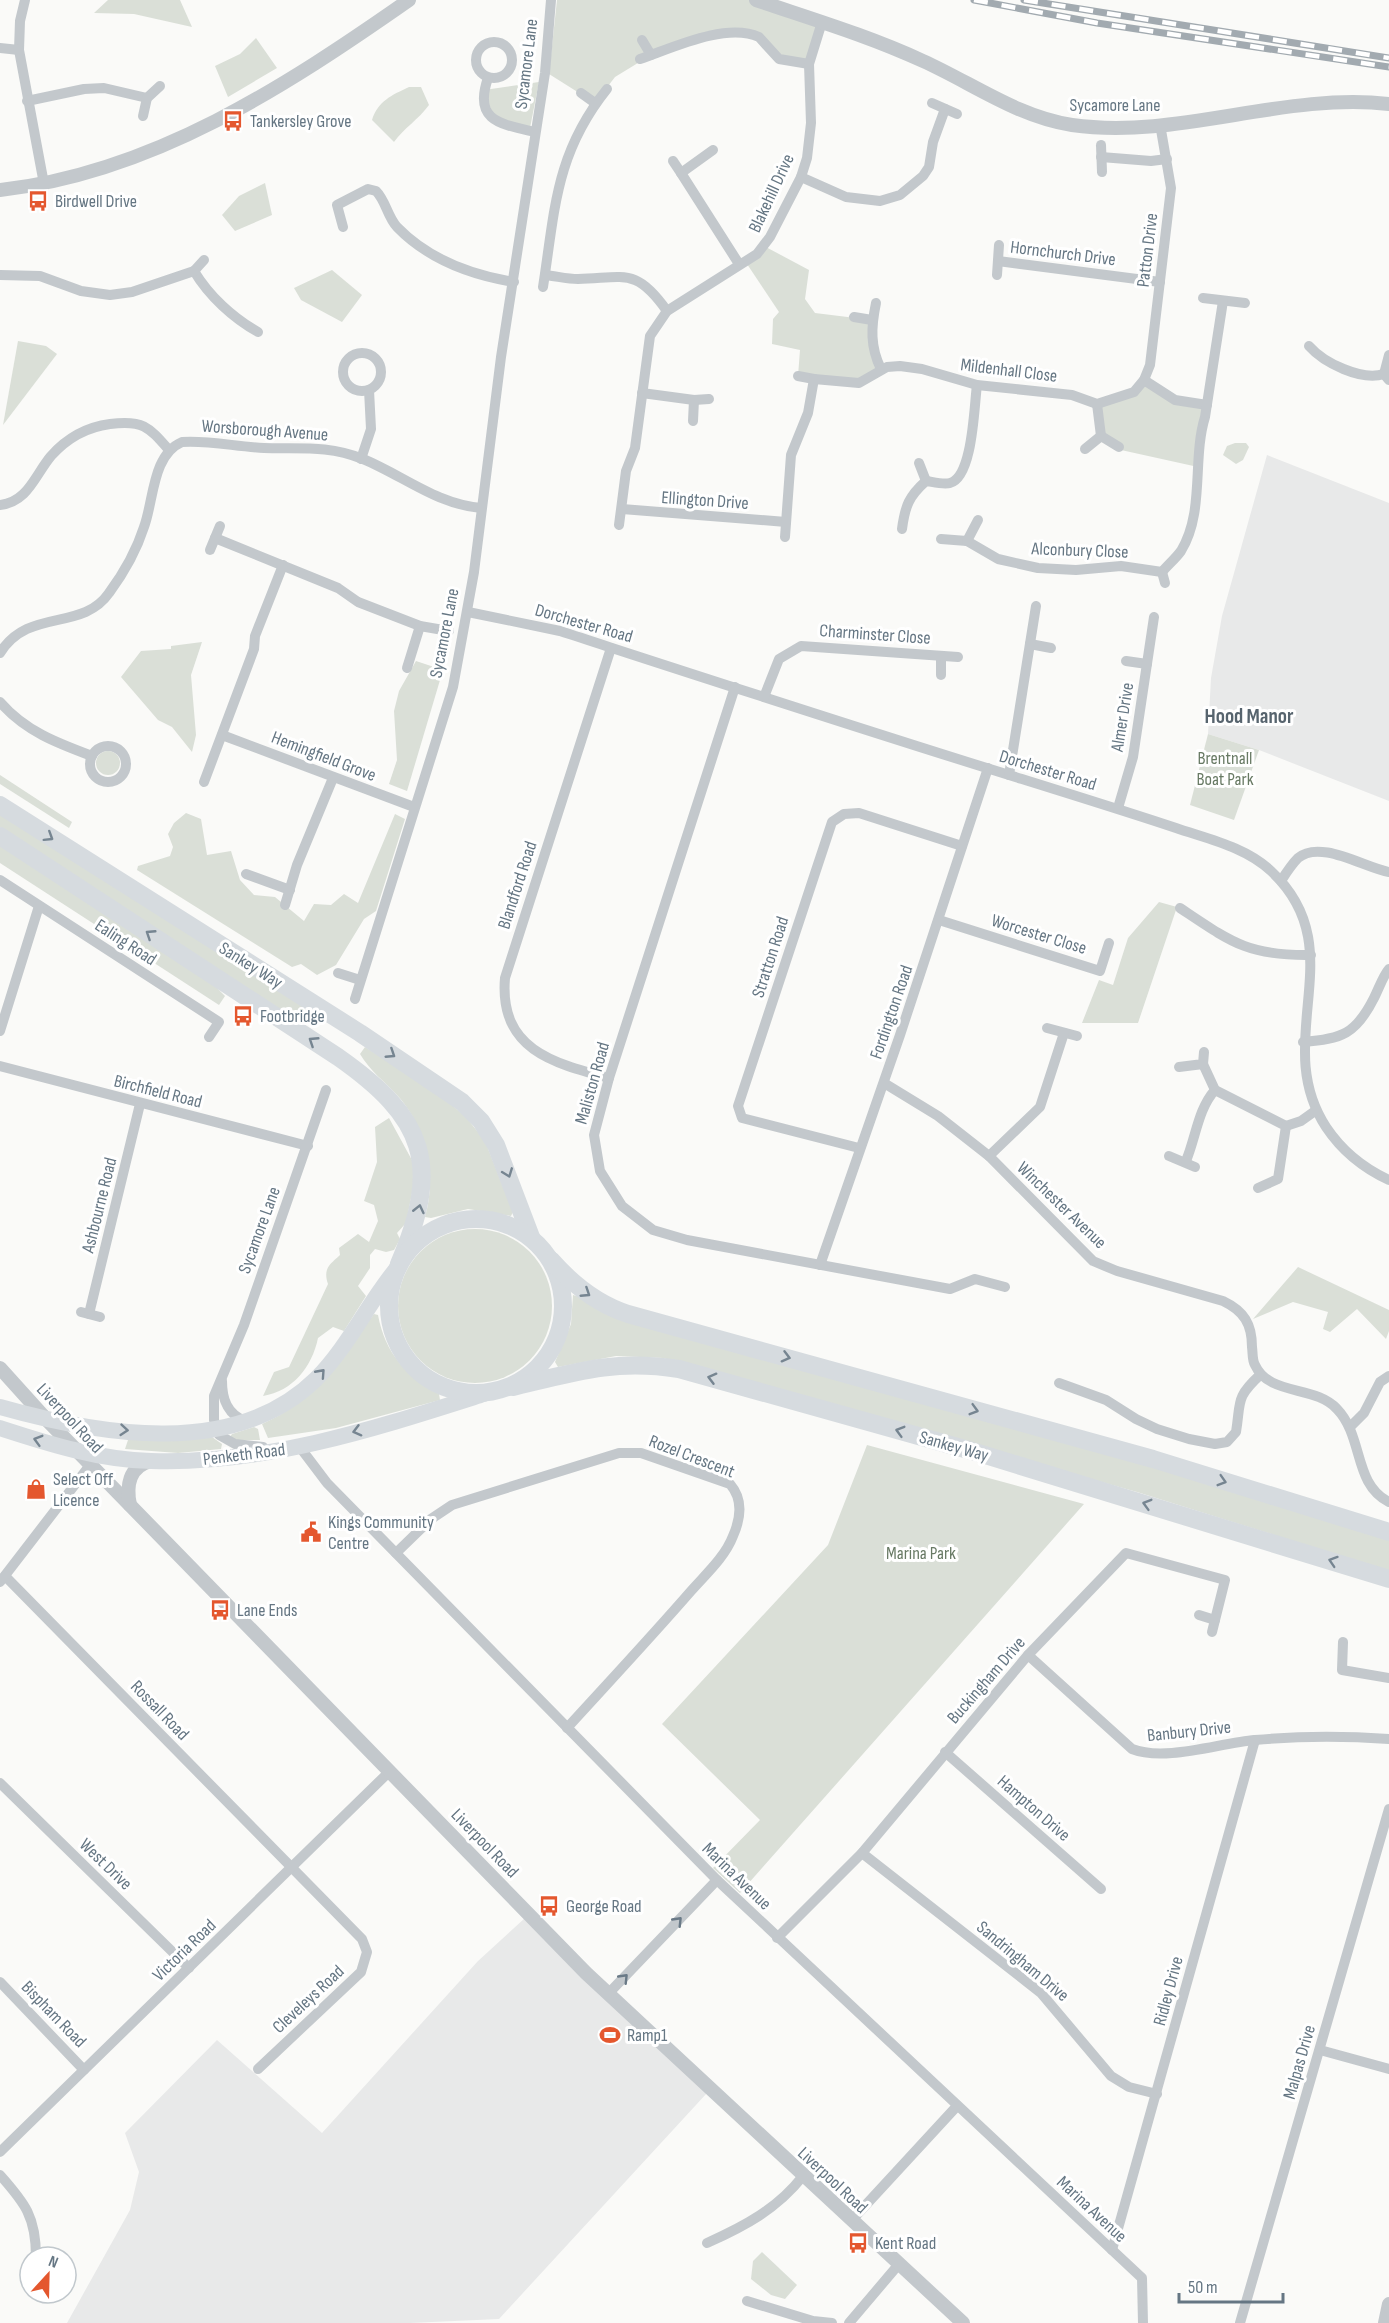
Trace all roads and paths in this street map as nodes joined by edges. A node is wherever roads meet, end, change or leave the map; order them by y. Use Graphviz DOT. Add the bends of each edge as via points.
graph roads {
  1 [pos="25,0"];
  2 [pos="409,0"];
  3 [pos="551,0"];
  4 [pos="756,0"];
  5 [pos="822,22"];
  6 [pos="642,40"];
  7 [pos="0,48"];
  8 [pos="19,50"];
  9 [pos="651,55"];
  10 [pos="640,58"];
  11 [pos="809,64"];
  12 [pos="488,78"];
  13 [pos="160,86"];
  14 [pos="607,89"];
  15 [pos="581,93"];
  16 [pos="147,98"];
  17 [pos="27,101"];
  18 [pos="595,103"];
  19 [pos="932,103"];
  20 [pos="1389,104"];
  21 [pos="945,109"];
  22 [pos="957,114"];
  23 [pos="143,117"];
  24 [pos="1160,124"];
  25 [pos="535,132"];
  26 [pos="1101,145"];
  27 [pos="713,150"];
  28 [pos="1101,157"];
  29 [pos="1167,159"];
  30 [pos="673,161"];
  31 [pos="1102,172"];
  32 [pos="681,173"];
  33 [pos="801,177"];
  34 [pos="44,184"];
  35 [pos="0,190"];
  36 [pos="343,227"];
  37 [pos="999,245"];
  38 [pos="204,260"];
  39 [pos="998,261"];
  40 [pos="739,264"];
  41 [pos="194,271"];
  42 [pos="545,275"];
  43 [pos="996,275"];
  44 [pos="0,276"];
  45 [pos="514,282"];
  46 [pos="1160,282"];
  47 [pos="543,287"];
  48 [pos="1203,298"];
  49 [pos="1223,301"];
  50 [pos="876,303"];
  51 [pos="1245,303"];
  52 [pos="667,311"];
  53 [pos="854,317"];
  54 [pos="872,320"];
  55 [pos="258,332"];
  56 [pos="1309,346"];
  57 [pos="1389,355"];
  58 [pos="881,369"];
  59 [pos="798,376"];
  60 [pos="1387,377"];
  61 [pos="814,379"];
  62 [pos="1144,380"];
  63 [pos="977,385"];
  64 [pos="369,390"];
  65 [pos="642,393"];
  66 [pos="709,399"];
  67 [pos="694,400"];
  68 [pos="1097,404"];
  69 [pos="1207,405"];
  70 [pos="693,421"];
  71 [pos="1101,436"];
  72 [pos="1119,447"];
  73 [pos="1085,449"];
  74 [pos="169,450"];
  75 [pos="361,459"];
  76 [pos="919,463"];
  77 [pos="927,481"];
  78 [pos="0,505"];
  79 [pos="481,508"];
  80 [pos="622,509"];
  81 [pos="978,520"];
  82 [pos="786,522"];
  83 [pos="619,525"];
  84 [pos="220,526"];
  85 [pos="902,529"];
  86 [pos="785,537"];
  87 [pos="215,538"];
  88 [pos="940,539"];
  89 [pos="967,542"];
  90 [pos="210,550"];
  91 [pos="283,565"];
  92 [pos="1162,572"];
  93 [pos="1165,584"];
  94 [pos="1036,606"];
  95 [pos="468,612"];
  96 [pos="1154,617"];
  97 [pos="420,626"];
  98 [pos="449,631"];
  99 [pos="1030,644"];
  100 [pos="611,648"];
  101 [pos="1051,648"];
  102 [pos="0,653"];
  103 [pos="941,656"];
  104 [pos="958,657"];
  105 [pos="1126,661"];
  106 [pos="1147,664"];
  107 [pos="406,668"];
  108 [pos="941,675"];
  109 [pos="735,687"];
  110 [pos="764,697"];
  111 [pos="0,702"];
  112 [pos="222,735"];
  113 [pos="92,756"];
  114 [pos="988,768"];
  115 [pos="1009,775"];
  116 [pos="333,778"];
  117 [pos="204,782"];
  118 [pos="0,805"];
  119 [pos="414,807"];
  120 [pos="1118,808"];
  121 [pos="0,836"];
  122 [pos="962,846"];
  123 [pos="1389,872"];
  124 [pos="246,874"];
  125 [pos="0,880"];
  126 [pos="1281,881"];
  127 [pos="290,890"];
  128 [pos="285,905"];
  129 [pos="39,906"];
  130 [pos="1180,909"];
  131 [pos="939,920"];
  132 [pos="1109,943"];
  133 [pos="1311,955"];
  134 [pos="1389,969"];
  135 [pos="338,973"];
  136 [pos="360,980"];
  137 [pos="356,999"];
  138 [pos="348,1026"];
  139 [pos="1047,1028"];
  140 [pos="0,1031"];
  141 [pos="1064,1033"];
  142 [pos="1077,1036"];
  143 [pos="209,1037"];
  144 [pos="1303,1042"];
  145 [pos="1204,1052"];
  146 [pos="338,1057"];
  147 [pos="1203,1064"];
  148 [pos="0,1066"];
  149 [pos="1179,1067"];
  150 [pos="609,1078"];
  151 [pos="884,1083"];
  152 [pos="326,1090"];
  153 [pos="1215,1090"];
  154 [pos="140,1104"];
  155 [pos="1316,1111"];
  156 [pos="1286,1126"];
  157 [pos="308,1146"];
  158 [pos="859,1148"];
  159 [pos="989,1156"];
  160 [pos="1169,1156"];
  161 [pos="1389,1180"];
  162 [pos="1258,1188"];
  163 [pos="531,1237"];
  164 [pos="551,1260"];
  165 [pos="820,1265"];
  166 [pos="398,1266"];
  167 [pos="1005,1287"];
  168 [pos="90,1314"];
  169 [pos="0,1368"];
  170 [pos="1260,1375"];
  171 [pos="1389,1376"];
  172 [pos="222,1381"];
  173 [pos="1059,1383"];
  174 [pos="513,1387"];
  175 [pos="484,1394"];
  176 [pos="0,1407"];
  177 [pos="46,1419"];
  178 [pos="246,1422"];
  179 [pos="1350,1427"];
  180 [pos="0,1428"];
  181 [pos="215,1429"];
  182 [pos="296,1447"];
  183 [pos="76,1450"];
  184 [pos="150,1461"];
  185 [pos="90,1465"];
  186 [pos="1389,1502"];
  187 [pos="130,1505"];
  188 [pos="1389,1532"];
  189 [pos="396,1553"];
  190 [pos="2,1579"];
  191 [pos="1389,1579"];
  192 [pos="1200,1615"];
  193 [pos="1215,1620"];
  194 [pos="1212,1632"];
  195 [pos="1343,1642"];
  196 [pos="1028,1655"];
  197 [pos="1389,1678"];
  198 [pos="567,1728"];
  199 [pos="1389,1739"];
  200 [pos="1255,1740"];
  201 [pos="945,1752"];
  202 [pos="390,1771"];
  203 [pos="0,1783"];
  204 [pos="1389,1809"];
  205 [pos="862,1853"];
  206 [pos="291,1868"];
  207 [pos="717,1880"];
  208 [pos="1101,1889"];
  209 [pos="777,1938"];
  210 [pos="189,1968"];
  211 [pos="0,1982"];
  212 [pos="608,1994"];
  213 [pos="1320,2050"];
  214 [pos="258,2069"];
  215 [pos="1389,2069"];
  216 [pos="84,2070"];
  217 [pos="1157,2094"];
  218 [pos="957,2106"];
  219 [pos="0,2152"];
  220 [pos="0,2175"];
  221 [pos="803,2176"];
  222 [pos="851,2221"];
  223 [pos="707,2243"];
  224 [pos="36,2245"];
  225 [pos="1112,2250"];
  226 [pos="899,2264"];
  227 [pos="747,2301"];
  228 [pos="1389,2304"];
  229 [pos="832,2323"];
  230 [pos="849,2323"];
  231 [pos="963,2323"];
  232 [pos="1143,2323"];
  233 [pos="1240,2323"];
  234 [pos="1385,2323"];
  1 -- 8 [label="street"];
  2 -- 34 [label="street" via="285,83 231,112 154,149"];
  3 -- 25 [label="street, Sycamore Lane"];
  4 -- 5 [label="street, Sycamore Lane"];
  5 -- 11 [label="street, Blakehill Drive"];
  5 -- 24 [label="street, Sycamore Lane" via="923,61 1040,118 1094,127"];
  6 -- 9 [label="street"];
  7 -- 8 [label="street"];
  8 -- 17 [label="street"];
  9 -- 10 [label="street"];
  9 -- 11 [label="street" via="687,42 732,33 759,37 783,61"];
  11 -- 33 [label="street, Blakehill Drive" via="811,123"];
  12 -- 25 [label="street, Sycamore Lane" via="483,97 490,116 503,124"];
  13 -- 16 [label="street"];
  14 -- 18 [label="street"];
  15 -- 18 [label="street"];
  16 -- 17 [label="street" via="104,88"];
  16 -- 23 [label="street"];
  17 -- 34 [label="street"];
  18 -- 42 [label="street" via="560,176"];
  19 -- 21 [label="street"];
  20 -- 24 [label="street, Sycamore Lane" via="1322,104"];
  21 -- 22 [label="street"];
  21 -- 33 [label="street" via="927,171 900,195 880,201 846,197"];
  24 -- 29 [label="street, Patton Drive"];
  25 -- 45 [label="street, Sycamore Lane"];
  26 -- 28 [label="street"];
  27 -- 32 [label="street"];
  28 -- 29 [label="street"];
  28 -- 31 [label="street"];
  29 -- 46 [label="street, Patton Drive" via="1171,188"];
  30 -- 32 [label="street"];
  32 -- 40 [label="street"];
  33 -- 40 [label="street, Blakehill Drive" via="770,237 757,254"];
  34 -- 35 [label="street"];
  36 -- 45 [label="street" via="337,205 368,189 376,191 397,226 425,249 466,272"];
  37 -- 39 [label="street, Hornchurch Drive"];
  38 -- 41 [label="street"];
  39 -- 43 [label="street, Hornchurch Drive"];
  39 -- 46 [label="street, Hornchurch Drive"];
  40 -- 52 [label="street, Blakehill Drive"];
  41 -- 44 [label="street" via="132,292 110,295 81,291 40,276"];
  41 -- 55 [label="street" via="238,321"];
  42 -- 47 [label="street"];
  42 -- 52 [label="street" via="576,279 630,277 644,283"];
  45 -- 79 [label="street, Sycamore Lane"];
  46 -- 62 [label="street, Patton Drive" via="1150,365"];
  48 -- 49 [label="street"];
  49 -- 51 [label="street"];
  49 -- 69 [label="street"];
  50 -- 54 [label="street"];
  52 -- 65 [label="street, Blakehill Drive" via="650,336"];
  53 -- 54 [label="street"];
  54 -- 58 [label="street" via="873,352"];
  56 -- 60 [label="street" via="1319,357 1347,369"];
  57 -- 60 [label="street"];
  58 -- 61 [label="street, Mildenhall Close" via="859,383"];
  58 -- 63 [label="street, Mildenhall Close" via="922,369"];
  59 -- 61 [label="street, Mildenhall Close"];
  61 -- 82 [label="street" via="808,413 791,455"];
  62 -- 68 [label="street" via="1134,392"];
  62 -- 69 [label="street" via="1175,400"];
  63 -- 68 [label="street, Mildenhall Close" via="1072,394"];
  63 -- 77 [label="street" via="962,475 950,483"];
  64 -- 75 [label="street" via="370,429"];
  65 -- 67 [label="street"];
  65 -- 80 [label="street, Blakehill Drive"];
  66 -- 67 [label="street"];
  67 -- 70 [label="street"];
  68 -- 71 [label="street"];
  69 -- 92 [label="street" via="1199,435 1191,527 1181,551"];
  71 -- 72 [label="street"];
  71 -- 73 [label="street"];
  74 -- 75 [label="street, Worsborough Avenue" via="189,441 263,448 313,447"];
  74 -- 78 [label="street" via="150,429 135,422 92,426 51,456 24,495 11,504"];
  74 -- 102 [label="street" via="161,463 144,527 109,594 94,609 28,626"];
  75 -- 79 [label="street, Worsborough Avenue" via="447,502"];
  76 -- 77 [label="street"];
  77 -- 85 [label="street" via="906,504"];
  79 -- 95 [label="street, Sycamore Lane"];
  80 -- 82 [label="street, Ellington Drive"];
  80 -- 83 [label="street, Blakehill Drive"];
  81 -- 89 [label="street"];
  82 -- 86 [label="street"];
  84 -- 87 [label="street"];
  87 -- 90 [label="street"];
  87 -- 91 [label="street"];
  88 -- 89 [label="street, Alconbury Close"];
  89 -- 92 [label="street, Alconbury Close" via="998,560 1038,568 1121,566"];
  91 -- 97 [label="street" via="338,588 358,602"];
  91 -- 112 [label="street"];
  92 -- 93 [label="street"];
  94 -- 99 [label="street"];
  95 -- 100 [label="street, Dorchester Road" via="540,626"];
  95 -- 119 [label="street, Sycamore Lane" via="453,687"];
  96 -- 106 [label="street, Almer Drive"];
  97 -- 98 [label="street"];
  97 -- 107 [label="street"];
  99 -- 101 [label="street"];
  99 -- 115 [label="street"];
  100 -- 109 [label="street, Dorchester Road"];
  100 -- 150 [label="street, Blandford Road" via="505,978 504,994 505,1010 524,1043 555,1063"];
  103 -- 104 [label="street, Charminster Close"];
  103 -- 108 [label="street, Charminster Close"];
  103 -- 110 [label="street, Charminster Close" via="801,646 779,659"];
  105 -- 106 [label="street, Almer Drive"];
  106 -- 120 [label="street, Almer Drive" via="1133,757"];
  109 -- 110 [label="street, Dorchester Road"];
  109 -- 150 [label="street, Maliston Road"];
  110 -- 114 [label="street, Dorchester Road"];
  111 -- 113 [label="street" via="48,740"];
  112 -- 116 [label="street, Hemingfield Grove"];
  112 -- 117 [label="street"];
  114 -- 115 [label="street, Dorchester Road"];
  114 -- 122 [label="street, Fordington Road"];
  115 -- 120 [label="street, Dorchester Road"];
  116 -- 119 [label="street, Hemingfield Grove"];
  116 -- 127 [label="street"];
  118 -- 138 [label="highway, Sankey Way, one-way"];
  119 -- 136 [label="street, Sycamore Lane"];
  120 -- 126 [label="street, Dorchester Road" via="1246,854"];
  146 -- 121 [label="highway, Sankey Way, one-way"];
  122 -- 131 [label="street, Fordington Road"];
  122 -- 158 [label="street, Stratton Road" via="859,813 844,814 832,822 738,1106 742,1118"];
  123 -- 126 [label="street" via="1342,855 1311,851 1298,858"];
  124 -- 127 [label="street"];
  125 -- 129 [label="street, Ealing Road"];
  126 -- 133 [label="street, Dorchester Road" via="1302,914"];
  127 -- 128 [label="street"];
  129 -- 140 [label="street"];
  129 -- 143 [label="street, Ealing Road" via="219,1022"];
  130 -- 133 [label="street" via="1226,939 1255,952"];
  131 -- 132 [label="street, Worcester Close" via="1101,971"];
  131 -- 151 [label="street, Fordington Road"];
  133 -- 144 [label="street, Dorchester Road"];
  134 -- 144 [label="street" via="1356,1027 1342,1037"];
  135 -- 136 [label="street"];
  136 -- 137 [label="street, Sycamore Lane"];
  138 -- 146 [label="highway"];
  138 -- 163 [label="highway, Sankey Way, one-way" via="442,1086 481,1121 496,1145"];
  139 -- 141 [label="street"];
  141 -- 142 [label="street"];
  141 -- 159 [label="street" via="1040,1107"];
  144 -- 155 [label="street, Dorchester Road" via="1305,1078"];
  145 -- 147 [label="street"];
  166 -- 146 [label="highway, Sankey Way, one-way" via="422,1197 422,1166 415,1134 384,1093"];
  147 -- 149 [label="street"];
  147 -- 153 [label="street"];
  148 -- 154 [label="street, Birchfield Road"];
  150 -- 165 [label="street, Maliston Road" via="594,1135 600,1171 622,1206 653,1230"];
  151 -- 158 [label="street, Fordington Road"];
  151 -- 159 [label="street, Winchester Avenue" via="939,1116"];
  152 -- 157 [label="street, Sycamore Lane"];
  153 -- 156 [label="street"];
  153 -- 160 [label="street" via="1204,1102 1190,1164"];
  154 -- 157 [label="street, Birchfield Road"];
  154 -- 168 [label="street, Ashbourne Road"];
  155 -- 156 [label="street"];
  155 -- 161 [label="street, Dorchester Road" via="1347,1153"];
  156 -- 162 [label="street" via="1278,1179"];
  157 -- 172 [label="street, Sycamore Lane"];
  158 -- 165 [label="street, Fordington Road"];
  159 -- 170 [label="street, Winchester Avenue" via="1093,1261 1238,1308 1251,1329 1253,1362"];
  163 -- 164 [label="highway"];
  163 -- 166 [label="highway" via="507,1224 480,1218 454,1221 430,1232 410,1248"];
  164 -- 174 [label="highway" via="563,1294 559,1338 545,1361"];
  164 -- 188 [label="highway, one-way" via="584,1292 628,1314 1154,1460"];
  165 -- 167 [label="street, Maliston Road" via="950,1289 975,1279"];
  166 -- 175 [label="highway" via="389,1293 389,1318 396,1343 411,1365 431,1382 448,1389"];
  178 -- 166 [label="main road, Penketh Road, one-way" via="276,1410 318,1377"];
  169 -- 177 [label="street, Liverpool Road"];
  170 -- 173 [label="street" via="1245,1389 1239,1403 1236,1432 1227,1442 1215,1444 1157,1429 1106,1400"];
  170 -- 179 [label="street" via="1279,1386 1331,1402"];
  171 -- 179 [label="street" via="1380,1382 1364,1413"];
  172 -- 178 [label="street" via="228,1408"];
  172 -- 181 [label="street, Sycamore Lane" via="213,1402"];
  174 -- 175 [label="highway"];
  191 -- 174 [label="highway, Sankey Way, one-way" via="983,1455 679,1369 607,1365"];
  175 -- 182 [label="main road, Penketh Road, one-way"];
  176 -- 177 [label="main road, Penketh Road"];
  177 -- 181 [label="main road, Penketh Road, one-way" via="161,1432"];
  177 -- 183 [label="street, Liverpool Road"];
  178 -- 181 [label="main road, Penketh Road"];
  179 -- 186 [label="street" via="1367,1484"];
  183 -- 180 [label="main road, Penketh Road, one-way"];
  181 -- 182 [label="street" via="235,1444"];
  182 -- 184 [label="main road, Penketh Road" via="209,1460"];
  182 -- 189 [label="street, Marina Avenue"];
  183 -- 184 [label="main road, Penketh Road"];
  183 -- 185 [label="street, Liverpool Road"];
  184 -- 187 [label="street" via="138,1466 131,1477"];
  185 -- 187 [label="street, Liverpool Road"];
  185 -- 190 [label="street"];
  187 -- 202 [label="street, Liverpool Road"];
  189 -- 198 [label="street, Marina Avenue"];
  189 -- 198 [label="street, Rozel Crescent" via="431,1519 452,1505 619,1453 641,1453 730,1484 737,1492 739,1511 726,1550"];
  190 -- 206 [label="street, Rossall Road"];
  192 -- 193 [label="street"];
  193 -- 194 [label="street, Buckingham Drive"];
  193 -- 196 [label="street, Buckingham Drive" via="1225,1580 1126,1553"];
  195 -- 197 [label="street" via="1342,1670"];
  196 -- 200 [label="street, Banbury Drive" via="1132,1749 1165,1753"];
  196 -- 201 [label="street, Buckingham Drive"];
  198 -- 207 [label="street, Marina Avenue"];
  199 -- 200 [label="street, Banbury Drive"];
  200 -- 217 [label="street, Ridley Drive"];
  201 -- 205 [label="street, Buckingham Drive"];
  201 -- 208 [label="street, Hampton Drive"];
  202 -- 206 [label="street, Victoria Road"];
  202 -- 212 [label="street, Liverpool Road"];
  203 -- 210 [label="street, West Drive"];
  204 -- 213 [label="street, Malpas Drive"];
  205 -- 209 [label="street, Buckingham Drive"];
  205 -- 217 [label="street, Sandringham Drive" via="1041,1993 1111,2076 1129,2087"];
  206 -- 210 [label="street, Victoria Road"];
  206 -- 214 [label="street, Cleveleys Road" via="362,1939 366,1959 361,1972"];
  207 -- 209 [label="street, Marina Avenue"];
  212 -- 207 [label="street, one-way"];
  209 -- 218 [label="street, Marina Avenue"];
  210 -- 216 [label="street, Victoria Road"];
  211 -- 216 [label="street, Bispham Road"];
  212 -- 221 [label="street, Liverpool Road"];
  213 -- 215 [label="street"];
  213 -- 233 [label="street, Malpas Drive"];
  216 -- 219 [label="street, Victoria Road"];
  217 -- 225 [label="street, Ridley Drive"];
  218 -- 222 [label="street"];
  218 -- 225 [label="street, Marina Avenue"];
  220 -- 224 [label="street" via="25,2203"];
  221 -- 222 [label="street, Liverpool Road"];
  221 -- 223 [label="street" via="781,2202 760,2218"];
  222 -- 226 [label="street, Liverpool Road"];
  225 -- 232 [label="street, Marina Avenue" via="1142,2278"];
  226 -- 230 [label="street"];
  226 -- 231 [label="street, Liverpool Road"];
  227 -- 229 [label="street"];
  228 -- 234 [label="street"];
}
